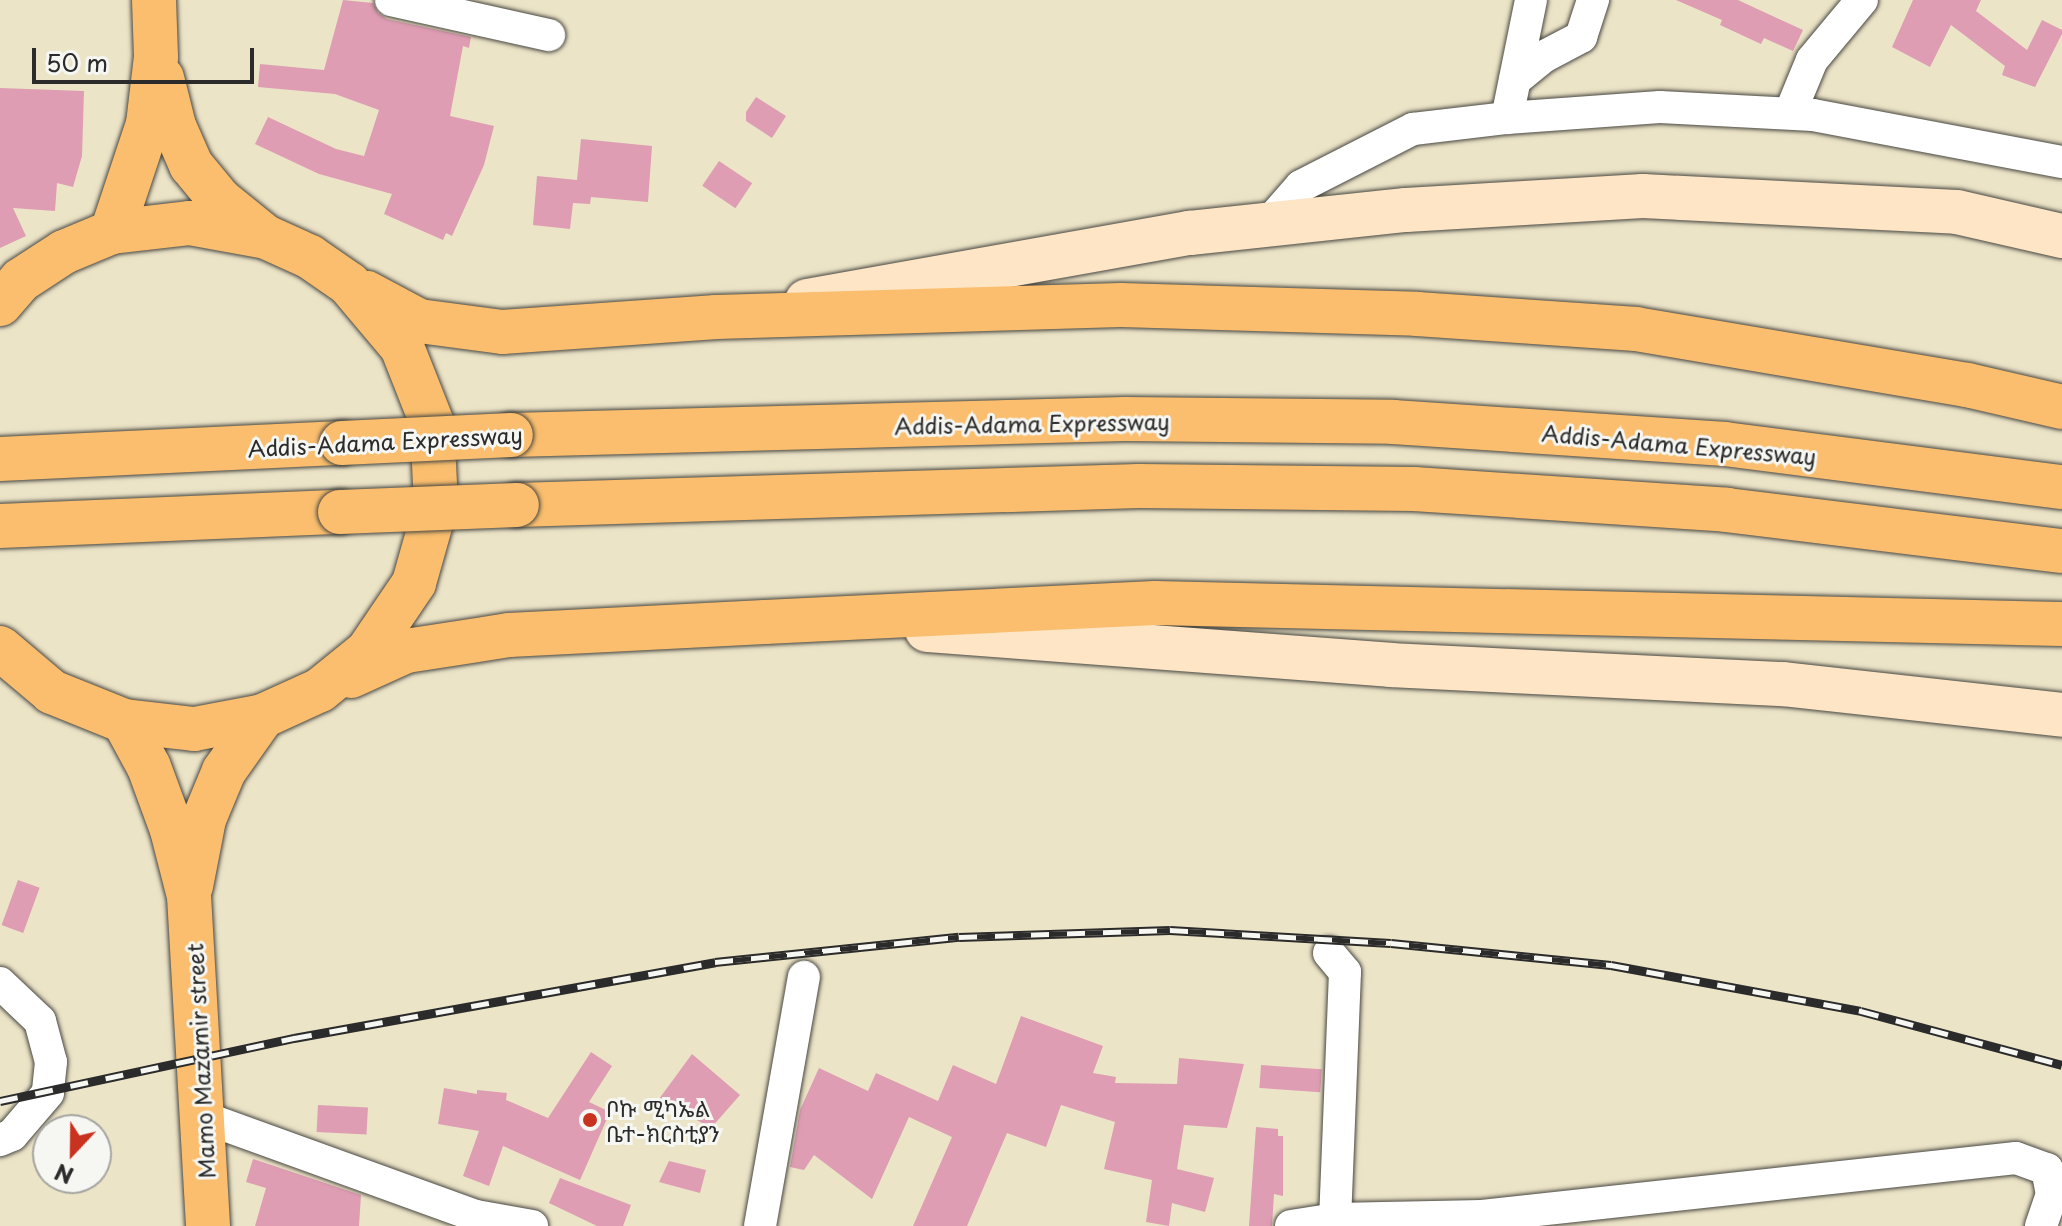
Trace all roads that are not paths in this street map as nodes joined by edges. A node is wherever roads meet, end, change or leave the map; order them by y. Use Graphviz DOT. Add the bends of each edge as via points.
graph roads {
  1 [pos="154,0"];
  2 [pos="391,0"];
  3 [pos="1531,0"];
  4 [pos="1593,0"];
  5 [pos="1862,0"];
  6 [pos="549,35"];
  7 [pos="156,57"];
  8 [pos="1515,80"];
  9 [pos="1790,113"];
  10 [pos="1507,118"];
  11 [pos="2062,162"];
  12 [pos="1266,226"];
  13 [pos="112,232"];
  14 [pos="2062,236"];
  15 [pos="266,237"];
  16 [pos="349,284"];
  17 [pos="0,304"];
  18 [pos="716,317"];
  19 [pos="2062,407"];
  20 [pos="0,459"];
  21 [pos="2062,487"];
  22 [pos="0,526"];
  23 [pos="2062,551"];
  24 [pos="765,622"];
  25 [pos="2062,624"];
  26 [pos="0,648"];
  27 [pos="0,678"];
  28 [pos="320,690"];
  29 [pos="52,692"];
  30 [pos="2062,715"];
  31 [pos="263,716"];
  32 [pos="124,721"];
  33 [pos="189,896"];
  34 [pos="1329,953"];
  35 [pos="804,977"];
  36 [pos="0,983"];
  37 [pos="205,1118"];
  38 [pos="0,1140"];
  39 [pos="1335,1219"];
  40 [pos="208,1226"];
  41 [pos="532,1226"];
  42 [pos="760,1226"];
  43 [pos="1291,1226"];
  44 [pos="2041,1226"];
  1 -- 7 [label="main road"];
  2 -- 6 [label="street"];
  3 -- 8 [label="street"];
  4 -- 8 [label="street" via="1581,37"];
  5 -- 9 [label="street" via="1812,60"];
  7 -- 13 [label="main road" via="148,124"];
  7 -- 15 [label="main road" via="174,126 191,165 220,200"];
  8 -- 10 [label="street"];
  9 -- 10 [label="street" via="1660,107"];
  9 -- 11 [label="street"];
  10 -- 12 [label="street" via="1413,129 1301,186"];
  12 -- 14 [label="street" via="1406,210 1643,196 1957,212"];
  12 -- 18 [label="street" via="1190,233"];
  13 -- 15 [label="main road" via="190,223"];
  13 -- 17 [label="main road" via="64,252 21,280"];
  15 -- 16 [label="main road" via="310,257"];
  16 -- 18 [label="main road" via="419,321 502,332"];
  16 -- 28 [label="main road" via="402,347 427,410 436,505 414,583 368,651"];
  18 -- 19 [label="main road" via="1121,305 1433,315 1636,329 1967,385"];
  20 -- 21 [label="main road, Addis-Adama Expressway, bridge" via="511,435 1125,419 1393,422 1725,444"];
  22 -- 23 [label="main road, bridge" via="1139,486 1414,489 1727,510"];
  24 -- 25 [label="main road" via="1155,603"];
  24 -- 28 [label="main road" via="495,637 406,651"];
  24 -- 30 [label="street" via="961,631 1391,665 1783,684"];
  26 -- 29 [label="main road"];
  27 -- 29 [label="main road"];
  28 -- 31 [label="main road"];
  29 -- 32 [label="main road"];
  31 -- 32 [label="main road" via="194,729"];
  31 -- 33 [label="main road" via="224,771 204,819"];
  32 -- 33 [label="main road" via="149,767"];
  33 -- 37 [label="main road, Mamo Mazamir street"];
  34 -- 39 [label="street" via="1345,972"];
  35 -- 42 [label="street"];
  36 -- 38 [label="street" via="40,1021 51,1062 48,1093 12,1135"];
  37 -- 40 [label="main road, Mamo Mazamir street"];
  37 -- 41 [label="street" via="476,1216"];
  39 -- 43 [label="street"];
  39 -- 44 [label="street" via="1482,1216 2016,1158 2047,1169 2052,1194"];
}
